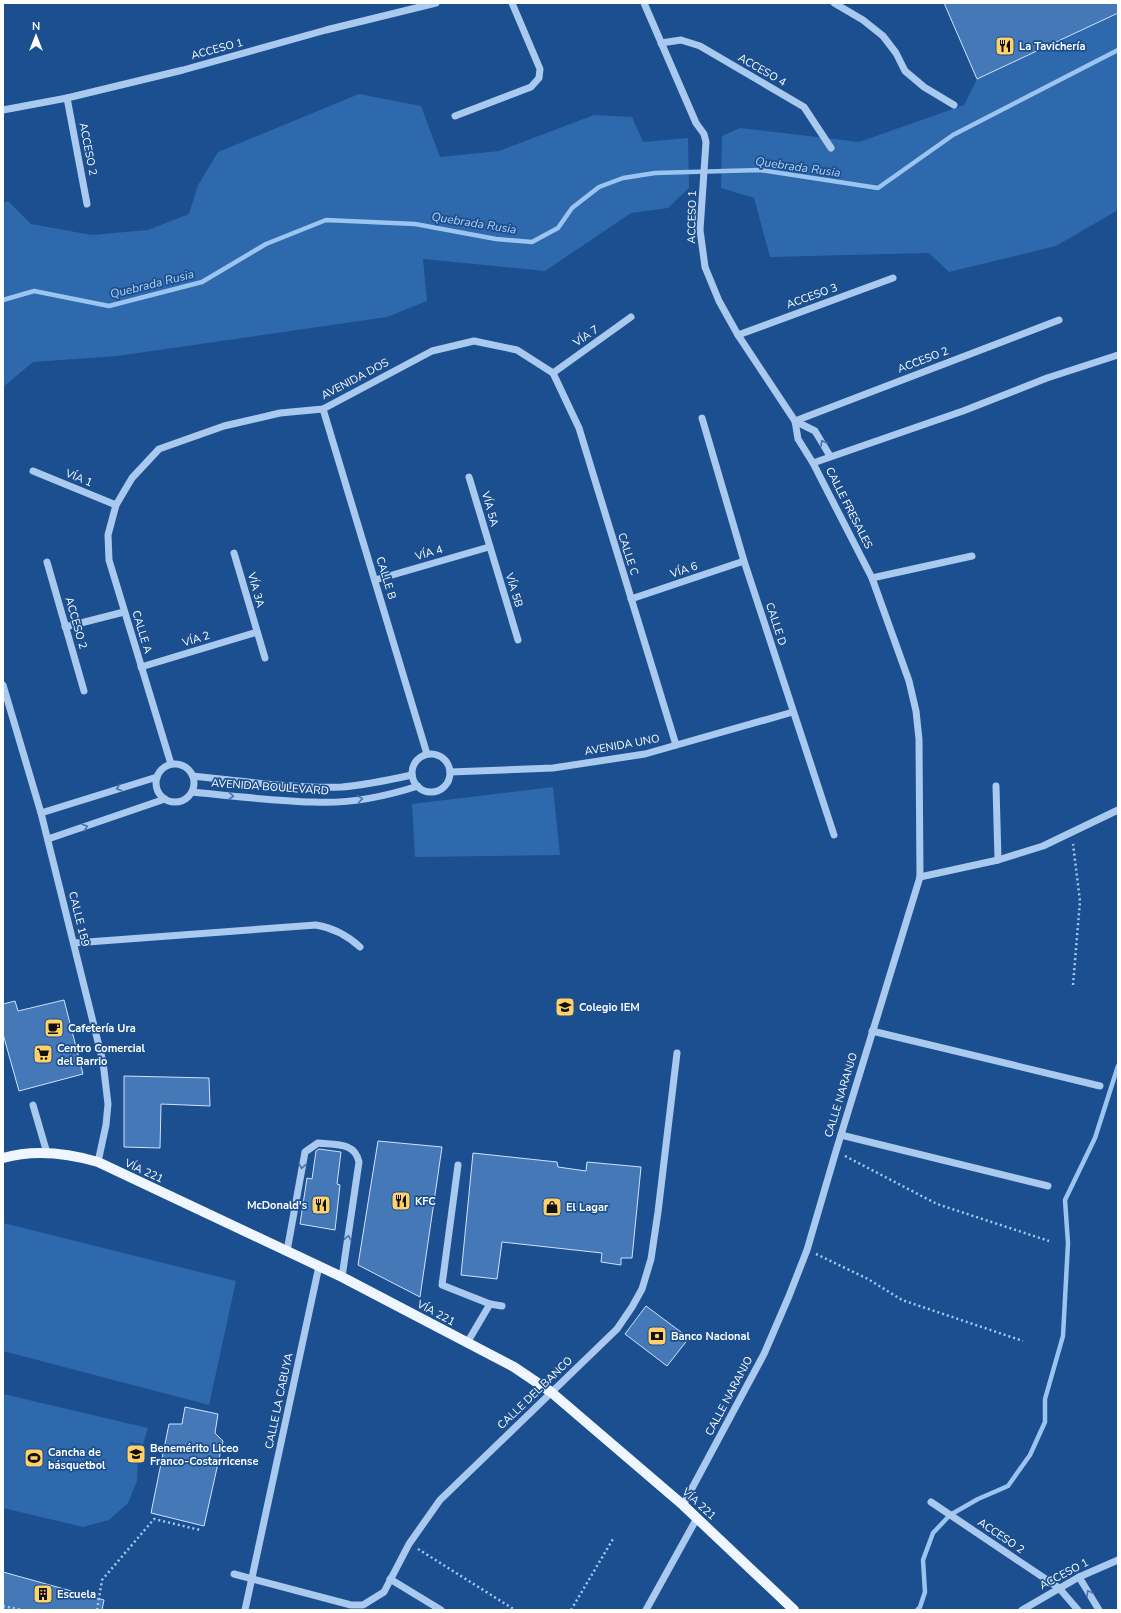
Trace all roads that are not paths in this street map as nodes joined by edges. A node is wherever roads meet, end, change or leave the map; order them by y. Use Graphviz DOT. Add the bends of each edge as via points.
graph roads {
  1 [pos="436,3"];
  2 [pos="512,3"];
  3 [pos="644,3"];
  4 [pos="834,3"];
  5 [pos="661,43"];
  6 [pos="68,98"];
  7 [pos="954,105"];
  8 [pos="3,110"];
  9 [pos="455,116"];
  10 [pos="831,148"];
  11 [pos="87,204"];
  12 [pos="893,278"];
  13 [pos="631,317"];
  14 [pos="1059,320"];
  15 [pos="738,335"];
  16 [pos="1118,355"];
  17 [pos="553,373"];
  18 [pos="323,409"];
  19 [pos="702,418"];
  20 [pos="795,421"];
  21 [pos="830,456"];
  22 [pos="813,463"];
  23 [pos="33,471"];
  24 [pos="469,477"];
  25 [pos="116,505"];
  26 [pos="489,547"];
  27 [pos="234,553"];
  28 [pos="972,556"];
  29 [pos="744,561"];
  30 [pos="47,562"];
  31 [pos="872,578"];
  32 [pos="375,580"];
  33 [pos="631,598"];
  34 [pos="124,612"];
  35 [pos="65,627"];
  36 [pos="257,632"];
  37 [pos="518,640"];
  38 [pos="265,658"];
  39 [pos="141,667"];
  40 [pos="3,685"];
  41 [pos="84,691"];
  42 [pos="793,712"];
  43 [pos="676,745"];
  44 [pos="427,754"];
  45 [pos="171,764"];
  46 [pos="450,772"];
  47 [pos="412,775"];
  48 [pos="193,776"];
  49 [pos="156,777"];
  50 [pos="418,786"];
  51 [pos="996,786"];
  52 [pos="192,792"];
  53 [pos="165,799"];
  54 [pos="1118,810"];
  55 [pos="41,812"];
  56 [pos="834,835"];
  57 [pos="48,839"];
  58 [pos="998,860"];
  59 [pos="920,877"];
  60 [pos="74,943"];
  61 [pos="360,947"];
  62 [pos="872,1031"];
  63 [pos="677,1054"];
  64 [pos="1100,1086"];
  65 [pos="33,1105"];
  66 [pos="841,1135"];
  67 [pos="47,1153"];
  68 [pos="3,1158"];
  69 [pos="98,1162"];
  70 [pos="458,1165"];
  71 [pos="1048,1186"];
  72 [pos="287,1251"];
  73 [pos="319,1266"];
  74 [pos="342,1277"];
  75 [pos="490,1304"];
  76 [pos="502,1306"];
  77 [pos="467,1342"];
  78 [pos="551,1392"];
  79 [pos="931,1502"];
  80 [pos="683,1505"];
  81 [pos="697,1518"];
  82 [pos="1118,1560"];
  83 [pos="234,1574"];
  84 [pos="1079,1577"];
  85 [pos="252,1578"];
  86 [pos="390,1579"];
  87 [pos="1059,1588"];
  88 [pos="245,1610"];
  89 [pos="441,1610"];
  90 [pos="646,1610"];
  91 [pos="794,1610"];
  92 [pos="1022,1610"];
  93 [pos="1078,1610"];
  94 [pos="1099,1610"];
  1 -- 6 [label="street, ACCESO 1"];
  2 -- 9 [label="street" via="540,69 539,78 531,87"];
  3 -- 5 [label="street, ACCESO 1"];
  4 -- 7 [label="street" via="863,20 883,36 905,71 924,87"];
  5 -- 10 [label="street, ACCESO 4" via="681,40 700,46 804,107"];
  5 -- 15 [label="street, ACCESO 1" via="696,122 704,134 706,147 700,230 705,266 718,301"];
  6 -- 8 [label="street, ACCESO 1"];
  6 -- 11 [label="street, ACCESO 2"];
  12 -- 15 [label="street, ACCESO 3"];
  13 -- 17 [label="street, VÍA 7"];
  14 -- 20 [label="street, ACCESO 2"];
  15 -- 20 [label="street, ACCESO 1"];
  16 -- 21 [label="street, CALLE FRESALES"];
  17 -- 18 [label="street, AVENIDA DOS" via="518,350 474,341 432,352"];
  17 -- 33 [label="street, CALLE C" via="578,428"];
  18 -- 25 [label="street, AVENIDA DOS" via="280,413 224,426 159,450 132,478"];
  18 -- 32 [label="street, CALLE B"];
  19 -- 29 [label="street, CALLE D"];
  21 -- 20 [label="street, ACCESO 1, one-way" via="815,431"];
  20 -- 22 [label="street, ACCESO 1" via="798,438"];
  21 -- 22 [label="street, CALLE FRESALES"];
  22 -- 31 [label="street, CALLE FRESALES"];
  23 -- 25 [label="street, VÍA 1"];
  24 -- 26 [label="street, VÍA 5A"];
  25 -- 34 [label="street, CALLE A" via="108,535 109,560"];
  26 -- 32 [label="street, VÍA 4"];
  26 -- 37 [label="street, VÍA 5B"];
  27 -- 36 [label="street, VÍA 3A"];
  28 -- 31 [label="street"];
  29 -- 33 [label="street, VÍA 6"];
  29 -- 42 [label="street, CALLE D"];
  30 -- 35 [label="street, ACCESO 2"];
  31 -- 59 [label="street, CALLE FRESALES" via="909,681 916,711 919,739"];
  32 -- 44 [label="street, CALLE B"];
  33 -- 43 [label="street, CALLE C"];
  34 -- 35 [label="street"];
  34 -- 39 [label="street, CALLE A"];
  35 -- 41 [label="street, ACCESO 2"];
  36 -- 38 [label="street, VÍA 3A"];
  36 -- 39 [label="street, VÍA 2"];
  39 -- 45 [label="street, CALLE A"];
  40 -- 55 [label="street, CALLE 159"];
  42 -- 43 [label="street, AVENIDA UNO"];
  42 -- 56 [label="street, CALLE D"];
  43 -- 46 [label="street, AVENIDA UNO" via="645,754 553,768"];
  44 -- 46 [label="street" via="436,754 444,759"];
  44 -- 47 [label="street" via="418,758 412,767"];
  45 -- 48 [label="street" via="180,764 188,768"];
  45 -- 49 [label="street" via="162,768"];
  46 -- 50 [label="street" via="448,783 443,788 428,792"];
  47 -- 48 [label="street, AVENIDA BOULEVARD" via="342,787 286,785"];
  47 -- 50 [label="street"];
  48 -- 52 [label="street"];
  49 -- 53 [label="street" via="159,793"];
  49 -- 55 [label="street, one-way"];
  52 -- 50 [label="street, AVENIDA BOULEVARD, one-way" via="314,802 350,801 394,794"];
  51 -- 58 [label="street"];
  52 -- 53 [label="street" via="180,801 172,802"];
  57 -- 53 [label="street, one-way"];
  54 -- 58 [label="street" via="1043,846"];
  55 -- 57 [label="street, CALLE 159"];
  57 -- 60 [label="street, CALLE 159"];
  58 -- 59 [label="street"];
  59 -- 62 [label="street, CALLE NARANJO"];
  60 -- 61 [label="street" via="316,925 330,927"];
  60 -- 69 [label="street, CALLE 159" via="107,1087 106,1125"];
  62 -- 64 [label="street"];
  62 -- 66 [label="street, CALLE NARANJO"];
  63 -- 78 [label="street, CALLE DEL BANCO" via="657,1220 651,1259 642,1289 617,1329"];
  65 -- 67 [label="street"];
  66 -- 71 [label="street"];
  66 -- 80 [label="street, CALLE NARANJO" via="807,1250 789,1296 764,1354"];
  67 -- 68 [label="main road, VÍA 221" via="16,1154"];
  67 -- 69 [label="main road, VÍA 221" via="76,1155"];
  69 -- 72 [label="main road, VÍA 221"];
  70 -- 75 [label="street" via="442,1285"];
  72 -- 73 [label="main road, VÍA 221"];
  74 -- 72 [label="street, one-way" via="359,1162 358,1155 346,1146 318,1143 305,1152"];
  73 -- 74 [label="main road, VÍA 221"];
  73 -- 85 [label="street, CALLE LA CABUYA"];
  74 -- 77 [label="main road, VÍA 221"];
  75 -- 76 [label="street"];
  75 -- 77 [label="street"];
  77 -- 78 [label="main road, VÍA 221"];
  78 -- 80 [label="main road, VÍA 221"];
  78 -- 86 [label="street, CALLE DEL BANCO" via="440,1500 409,1544"];
  79 -- 87 [label="street, ACCESO 2"];
  80 -- 81 [label="main road, VÍA 221"];
  81 -- 90 [label="street"];
  81 -- 91 [label="main road, VÍA 221"];
  82 -- 84 [label="street, ACCESO 1"];
  83 -- 85 [label="street, CALLE DEL BANCO"];
  84 -- 87 [label="street, ACCESO 1"];
  94 -- 84 [label="street, one-way"];
  85 -- 86 [label="street, CALLE DEL BANCO" via="351,1605 363,1605 374,1599 384,1592"];
  85 -- 88 [label="street, CALLE LA CABUYA"];
  86 -- 89 [label="street"];
  87 -- 92 [label="street, ACCESO 1"];
  87 -- 93 [label="street, ACCESO 2"];
}
